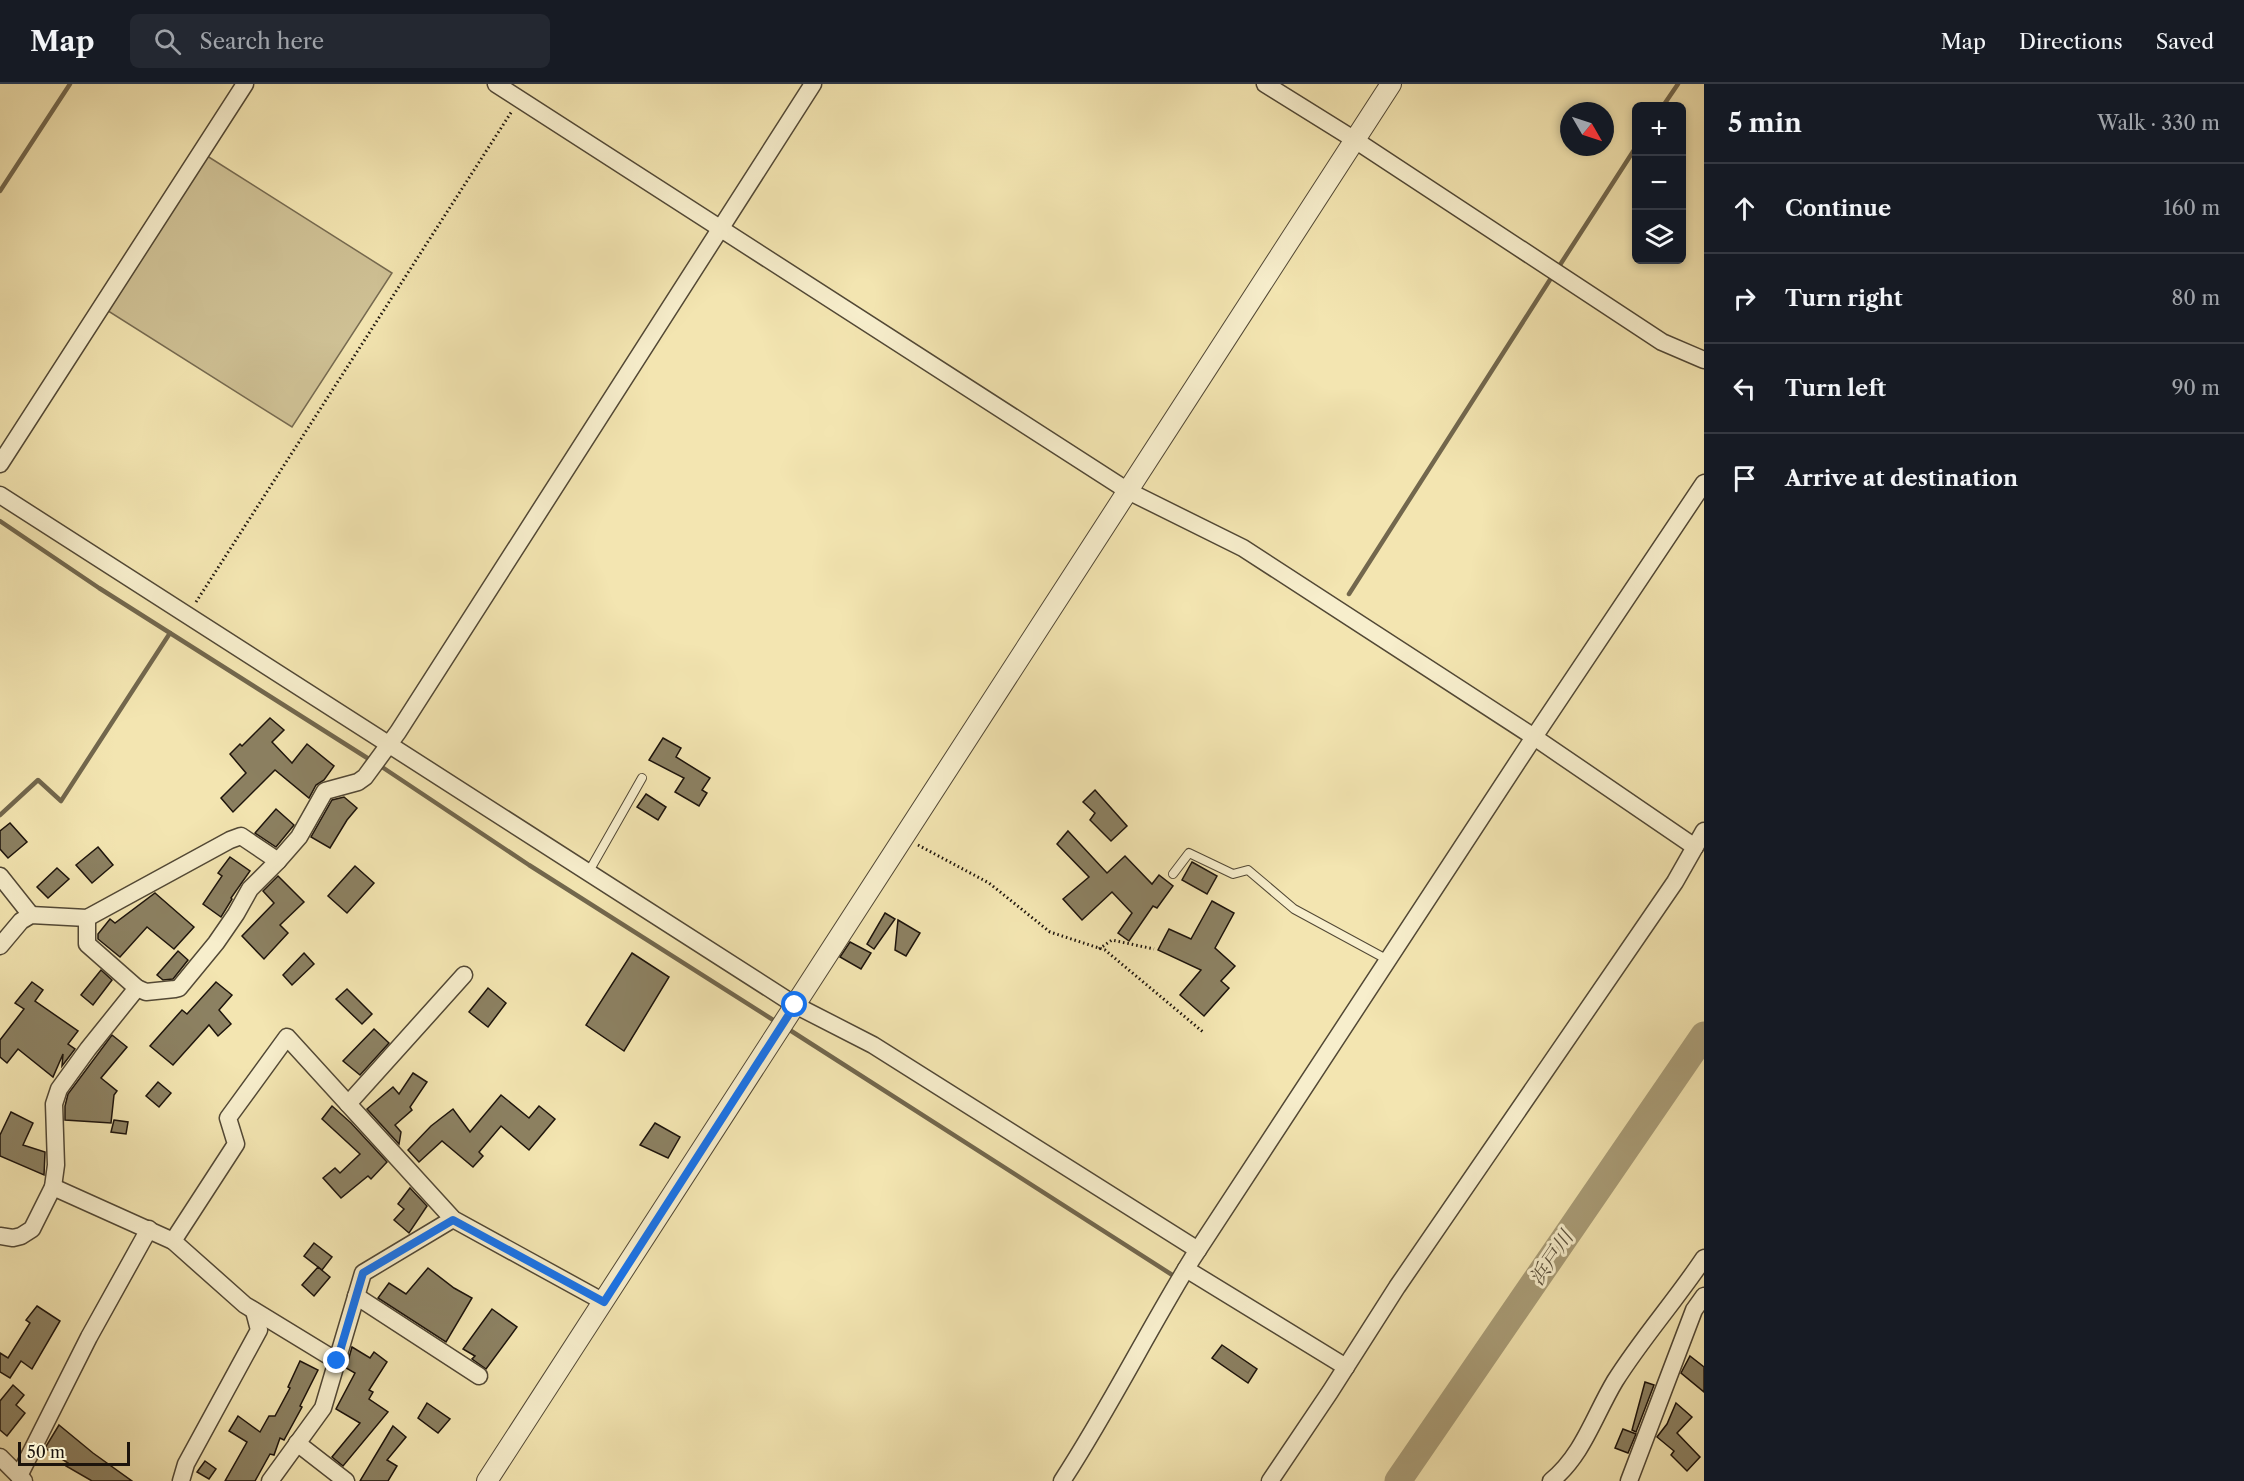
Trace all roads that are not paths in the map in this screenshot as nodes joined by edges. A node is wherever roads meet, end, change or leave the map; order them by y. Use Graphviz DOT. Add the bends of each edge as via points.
graph roads {
  1 [pos="245,84"];
  2 [pos="496,84"];
  3 [pos="813,84"];
  4 [pos="1265,84"];
  5 [pos="1391,84"];
  6 [pos="1355,140"];
  7 [pos="721,229"];
  8 [pos="1704,360"];
  9 [pos="0,464"];
  10 [pos="1704,483"];
  11 [pos="1128,491"];
  12 [pos="0,495"];
  13 [pos="1534,737"];
  14 [pos="385,748"];
  15 [pos="642,778"];
  16 [pos="1704,831"];
  17 [pos="1695,847"];
  18 [pos="278,861"];
  19 [pos="588,874"];
  20 [pos="1173,874"];
  21 [pos="0,876"];
  22 [pos="31,915"];
  23 [pos="87,918"];
  24 [pos="0,946"];
  25 [pos="1388,960"];
  26 [pos="464,975"];
  27 [pos="137,988"];
  28 [pos="791,1010"];
  29 [pos="348,1104"];
  30 [pos="53,1187"];
  31 [pos="453,1220"];
  32 [pos="149,1229"];
  33 [pos="0,1236"];
  34 [pos="173,1241"];
  35 [pos="1704,1258"];
  36 [pos="1192,1259"];
  37 [pos="356,1296"];
  38 [pos="604,1302"];
  39 [pos="1700,1308"];
  40 [pos="254,1311"];
  41 [pos="337,1361"];
  42 [pos="1346,1367"];
  43 [pos="479,1376"];
  44 [pos="297,1443"];
  45 [pos="0,1457"];
  46 [pos="21,1479"];
  47 [pos="181,1481"];
  48 [pos="270,1481"];
  49 [pos="346,1481"];
  50 [pos="487,1481"];
  51 [pos="1062,1481"];
  52 [pos="1269,1481"];
  53 [pos="1551,1481"];
  54 [pos="1629,1481"];
  1 -- 9 [label="street"];
  2 -- 7 [label="street"];
  3 -- 7 [label="street"];
  4 -- 6 [label="street"];
  5 -- 6 [label="street"];
  6 -- 8 [label="street" via="1662,342"];
  6 -- 11 [label="street"];
  7 -- 11 [label="street"];
  7 -- 14 [label="street"];
  10 -- 13 [label="street"];
  11 -- 13 [label="street" via="1243,548"];
  11 -- 28 [label="street"];
  12 -- 14 [label="street"];
  13 -- 17 [label="street"];
  13 -- 25 [label="street"];
  14 -- 18 [label="street" via="365,777 325,791 299,837"];
  14 -- 19 [label="street"];
  15 -- 19 [label="lane"];
  16 -- 17 [label="street"];
  17 -- 42 [label="street"];
  18 -- 23 [label="street" via="241,836"];
  18 -- 27 [label="street" via="250,889 216,942 178,988 146,992"];
  19 -- 28 [label="street"];
  20 -- 25 [label="lane" via="1189,853 1233,874 1248,870 1294,909"];
  21 -- 22 [label="street"];
  22 -- 23 [label="street"];
  22 -- 24 [label="street"];
  23 -- 27 [label="street" via="87,944"];
  25 -- 36 [label="street"];
  26 -- 29 [label="street"];
  27 -- 30 [label="street" via="59,1089 54,1104"];
  28 -- 36 [label="street" via="873,1045"];
  28 -- 38 [label="street"];
  29 -- 31 [label="street"];
  29 -- 34 [label="street" via="287,1037 228,1118 236,1144"];
  30 -- 32 [label="street"];
  30 -- 33 [label="street" via="32,1229 13,1238"];
  31 -- 37 [label="street" via="363,1273"];
  31 -- 38 [label="street"];
  32 -- 34 [label="street"];
  32 -- 46 [label="street" via="89,1337"];
  34 -- 40 [label="street"];
  35 -- 53 [label="street" via="1616,1380 1587,1438 1565,1470"];
  36 -- 42 [label="street"];
  36 -- 51 [label="street" via="1096,1429"];
  37 -- 41 [label="street"];
  37 -- 43 [label="street"];
  38 -- 50 [label="street"];
  39 -- 54 [label="street"];
  40 -- 41 [label="street"];
  40 -- 47 [label="street" via="259,1330 186,1464"];
  41 -- 44 [label="street" via="323,1408"];
  42 -- 52 [label="street"];
  44 -- 48 [label="street"];
  44 -- 49 [label="street"];
  45 -- 46 [label="street"];
}
